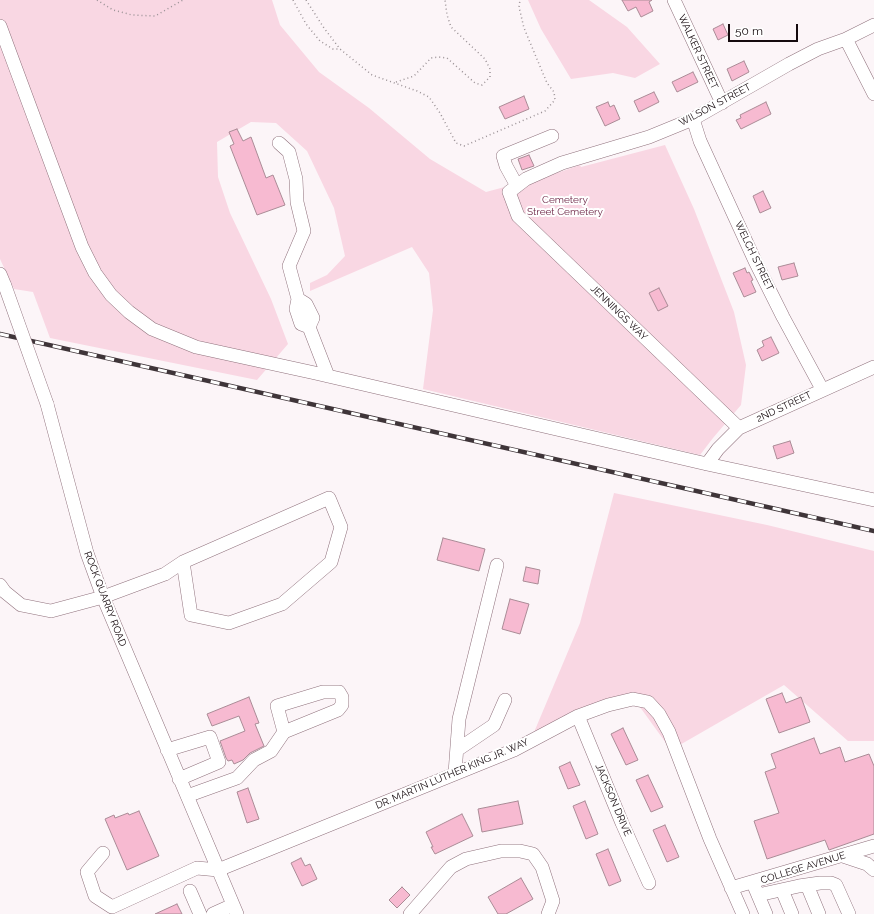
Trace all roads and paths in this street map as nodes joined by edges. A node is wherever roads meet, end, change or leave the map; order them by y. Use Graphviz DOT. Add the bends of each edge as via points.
graph roads {
  1 [pos="97,0"];
  2 [pos="183,0"];
  3 [pos="293,0"];
  4 [pos="306,0"];
  5 [pos="445,0"];
  6 [pos="520,0"];
  7 [pos="674,0"];
  8 [pos="874,25"];
  9 [pos="0,26"];
  10 [pos="846,39"];
  11 [pos="340,49"];
  12 [pos="395,83"];
  13 [pos="874,94"];
  14 [pos="722,103"];
  15 [pos="693,119"];
  16 [pos="552,136"];
  17 [pos="279,143"];
  18 [pos="513,189"];
  19 [pos="0,274"];
  20 [pos="874,367"];
  21 [pos="328,376"];
  22 [pos="822,389"];
  23 [pos="739,428"];
  24 [pos="707,464"];
  25 [pos="874,500"];
  26 [pos="183,562"];
  27 [pos="497,565"];
  28 [pos="0,585"];
  29 [pos="103,597"];
  30 [pos="505,700"];
  31 [pos="578,716"];
  32 [pos="284,732"];
  33 [pos="167,750"];
  34 [pos="457,750"];
  35 [pos="455,773"];
  36 [pos="179,779"];
  37 [pos="187,796"];
  38 [pos="874,846"];
  39 [pos="103,853"];
  40 [pos="843,856"];
  41 [pos="218,870"];
  42 [pos="874,870"];
  43 [pos="649,883"];
  44 [pos="753,883"];
  45 [pos="807,885"];
  46 [pos="731,888"];
  47 [pos="782,890"];
  48 [pos="190,891"];
  49 [pos="758,895"];
  50 [pos="235,909"];
  51 [pos="200,914"];
  52 [pos="213,914"];
  53 [pos="410,914"];
  54 [pos="548,914"];
  55 [pos="743,914"];
  56 [pos="766,914"];
  57 [pos="792,914"];
  58 [pos="819,914"];
  59 [pos="849,914"];
  1 -- 2 [label="path" via="113,10 132,15 155,16"];
  3 -- 11 [label="path" via="306,24 320,41 333,49"];
  4 -- 11 [label="path"];
  5 -- 12 [label="path" via="451,27 485,59 490,69 490,78 482,85 475,83 447,58 439,57 431,58 414,76"];
  6 -- 12 [label="path" via="524,28 547,84 554,92 555,100 545,111 464,146 456,143 429,97"];
  7 -- 14 [label="street, WALKER STREET"];
  8 -- 10 [label="street, WILSON STREET"];
  9 -- 21 [label="street" via="82,246 95,273 111,295 152,329 196,347"];
  10 -- 13 [label="street"];
  10 -- 14 [label="street, WILSON STREET" via="818,49"];
  11 -- 12 [label="path" via="372,75"];
  14 -- 15 [label="street, WILSON STREET"];
  15 -- 18 [label="street, WILSON STREET" via="649,137 562,163 526,179"];
  15 -- 22 [label="street, WELCH STREET" via="700,142 749,247"];
  16 -- 18 [label="street, JENNINGS WAY" via="503,156"];
  17 -- 21 [label="street" via="288,152 296,179 297,202 304,231 289,266 298,299 306,304 313,318 309,327"];
  18 -- 23 [label="street, JENNINGS WAY" via="518,216"];
  19 -- 29 [label="street, ROCK QUARRY ROAD, bridge" via="47,404 87,553"];
  20 -- 22 [label="street, 2ND STREET"];
  21 -- 24 [label="street"];
  22 -- 23 [label="street, 2ND STREET"];
  23 -- 24 [label="street, 2ND STREET"];
  24 -- 25 [label="street"];
  26 -- 26 [label="street" via="329,498 341,527 331,562 288,600 229,623 191,615"];
  26 -- 29 [label="street" via="165,574"];
  27 -- 34 [label="street" via="459,719"];
  28 -- 29 [label="street" via="21,605 51,612"];
  29 -- 33 [label="street, ROCK QUARRY ROAD"];
  30 -- 34 [label="street" via="494,725"];
  31 -- 35 [label="street, DR. MARTIN LUTHER KING JR. WAY" via="514,750"];
  31 -- 43 [label="street, JACKSON DRIVE"];
  31 -- 46 [label="street, DR. MARTIN LUTHER KING JR. WAY" via="633,699 648,702 659,714 669,732"];
  32 -- 32 [label="street" via="338,710 342,705 339,692 322,692 277,706"];
  32 -- 37 [label="street" via="271,751 254,760 237,778"];
  33 -- 36 [label="street, ROCK QUARRY ROAD"];
  33 -- 36 [label="street" via="210,737 219,762"];
  34 -- 35 [label="street"];
  35 -- 41 [label="street, DR. MARTIN LUTHER KING JR. WAY"];
  36 -- 37 [label="street, ROCK QUARRY ROAD"];
  37 -- 41 [label="street, ROCK QUARRY ROAD"];
  38 -- 40 [label="street, COLLEGE AVENUE"];
  39 -- 41 [label="street" via="87,872 95,896 112,907 197,868"];
  40 -- 42 [label="street" via="867,864"];
  40 -- 44 [label="street, COLLEGE AVENUE"];
  41 -- 50 [label="street, ROCK QUARRY ROAD"];
  44 -- 46 [label="street, COLLEGE AVENUE"];
  44 -- 49 [label="street"];
  45 -- 47 [label="street"];
  45 -- 58 [label="street"];
  45 -- 59 [label="street" via="836,885"];
  46 -- 55 [label="street, DR. MARTIN LUTHER KING JR. WAY"];
  47 -- 49 [label="street"];
  47 -- 57 [label="street"];
  48 -- 51 [label="street"];
  49 -- 56 [label="street"];
  50 -- 52 [label="street"];
  53 -- 54 [label="street" via="452,867 466,859 501,851 520,851 533,854 542,867 553,901"];
}
